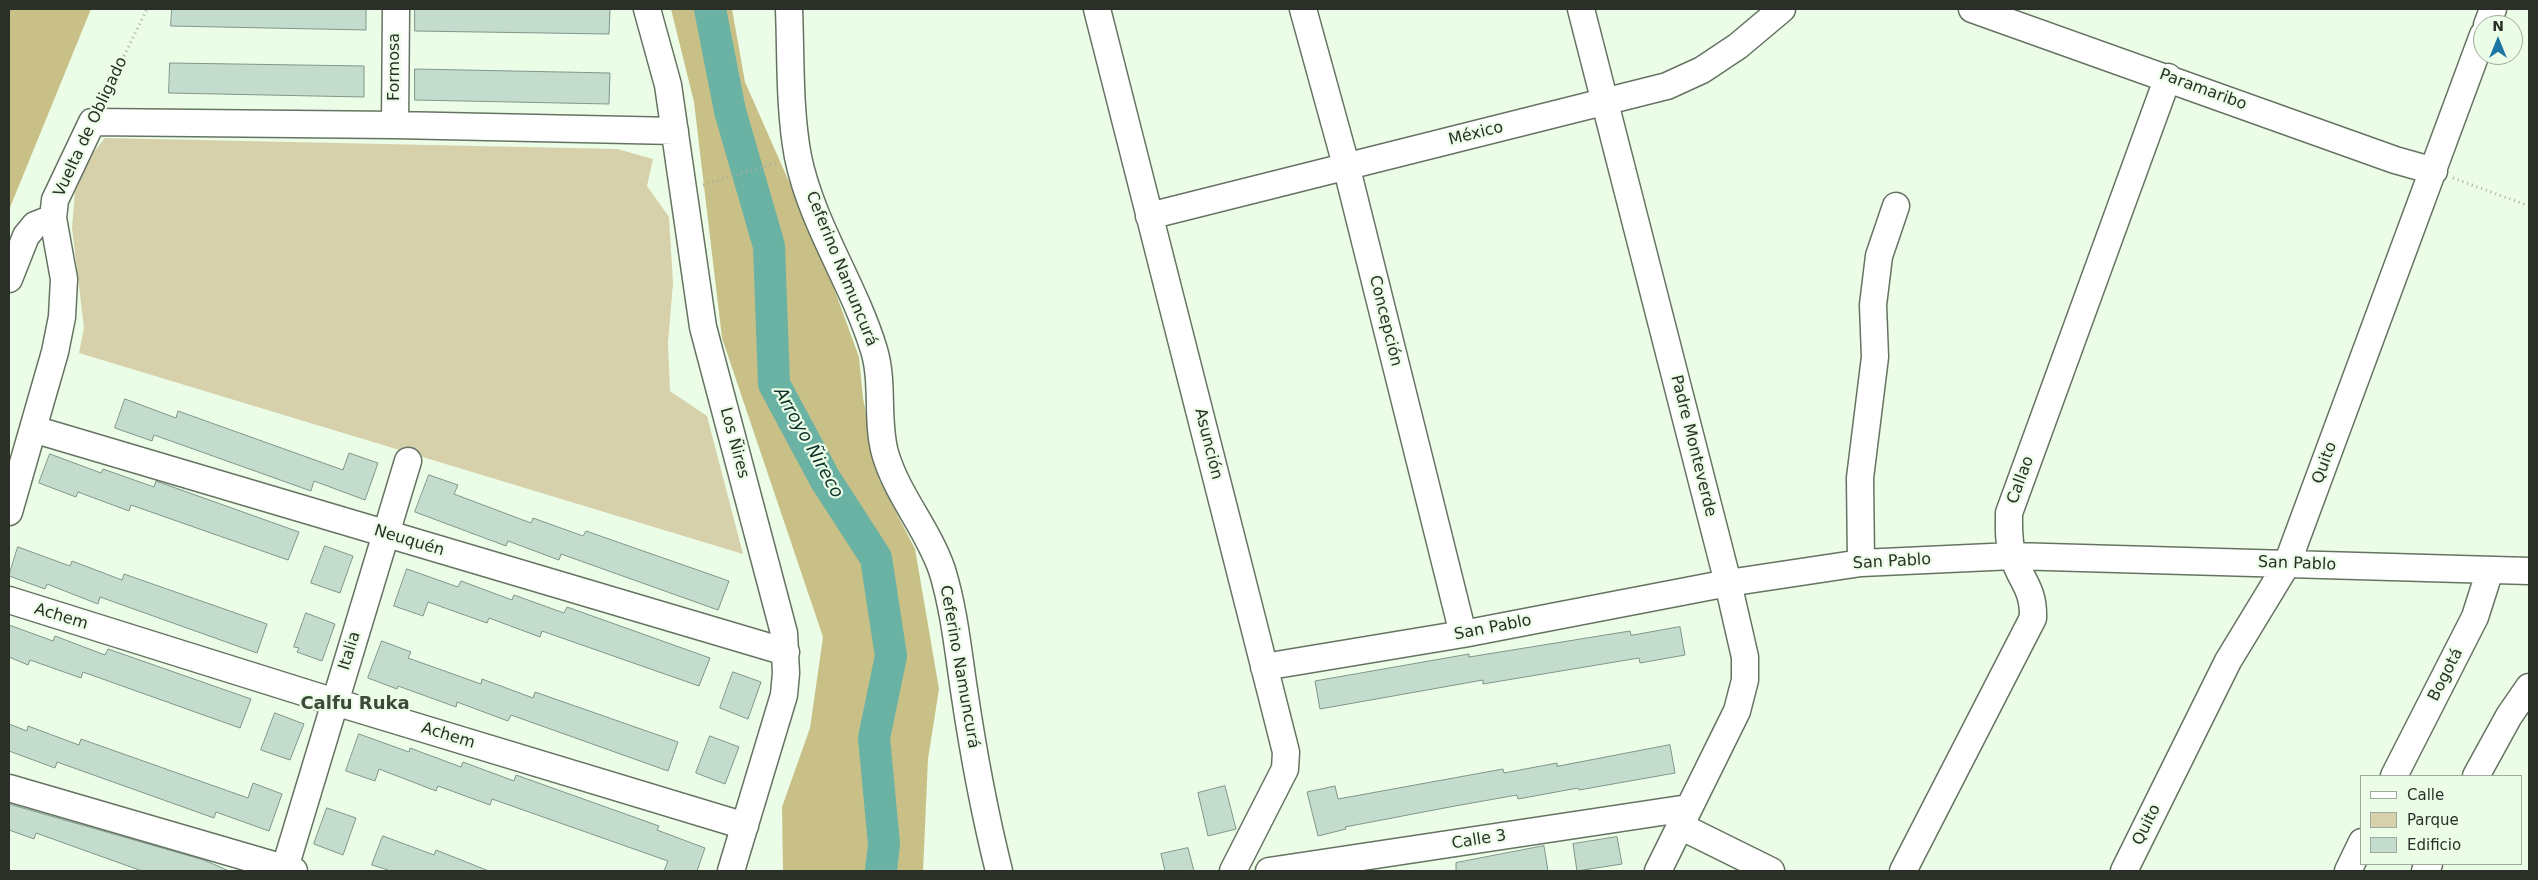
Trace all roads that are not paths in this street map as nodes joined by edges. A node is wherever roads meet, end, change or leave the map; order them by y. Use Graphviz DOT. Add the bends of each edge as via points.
graph roads {
  1 [pos="396,9"];
  2 [pos="647,9"];
  3 [pos="789,9"];
  4 [pos="1097,9"];
  5 [pos="1304,9"];
  6 [pos="1581,9"];
  7 [pos="1782,9"];
  8 [pos="1972,9"];
  9 [pos="2473,63"];
  10 [pos="2168,77"];
  11 [pos="1605,102"];
  12 [pos="395,125"];
  13 [pos="675,131"];
  14 [pos="1346,165"];
  15 [pos="2434,171"];
  16 [pos="1896,206"];
  17 [pos="1149,216"];
  18 [pos="53,218"];
  19 [pos="9,279"];
  20 [pos="33,429"];
  21 [pos="408,461"];
  22 [pos="9,512"];
  23 [pos="386,534"];
  24 [pos="2013,556"];
  25 [pos="1860,563"];
  26 [pos="2287,564"];
  27 [pos="2490,570"];
  28 [pos="2529,571"];
  29 [pos="1728,583"];
  30 [pos="9,600"];
  31 [pos="1463,634"];
  32 [pos="786,652"];
  33 [pos="1264,667"];
  34 [pos="2529,688"];
  35 [pos="335,702"];
  36 [pos="2395,775"];
  37 [pos="2477,775"];
  38 [pos="9,788"];
  39 [pos="1684,817"];
  40 [pos="745,826"];
  41 [pos="2360,846"];
  42 [pos="288,870"];
  43 [pos="731,871"];
  44 [pos="1000,871"];
  45 [pos="1233,871"];
  46 [pos="1269,871"];
  47 [pos="1658,871"];
  48 [pos="1771,871"];
  49 [pos="1903,871"];
  50 [pos="2124,871"];
  51 [pos="2348,871"];
  1 -- 12 [label="street, Formosa"];
  2 -- 13 [label="street, Los Ñires" via="668,85"];
  3 -- 44 [label="street, Ceferino Namuncurá" via="798,158 814,206 875,353 886,453 942,570 950,602 977,775"];
  4 -- 17 [label="street, Asunción"];
  5 -- 14 [label="street, Concepción"];
  6 -- 11 [label="street, Padre Monteverde"];
  7 -- 11 [label="street, México" via="1738,46 1702,70 1667,86"];
  8 -- 10 [label="street, Paramaribo"];
  9 -- 15 [label="street, Quito"];
  10 -- 15 [label="street, Paramaribo" via="2395,160"];
  10 -- 24 [label="street, Callao" via="2009,513 2008,534"];
  11 -- 14 [label="street, México"];
  11 -- 29 [label="street, Padre Monteverde"];
  12 -- 13 [label="street"];
  12 -- 18 [label="street, Vuelta de Obligado" via="92,122 55,200"];
  13 -- 32 [label="street, Los Ñires" via="703,327 774,587"];
  14 -- 17 [label="street, México"];
  14 -- 31 [label="street, Concepción"];
  15 -- 26 [label="street, Quito"];
  16 -- 25 [label="street" via="1879,256 1873,304 1875,357 1860,478"];
  17 -- 33 [label="street, Asunción"];
  18 -- 19 [label="street" via="36,225 26,236"];
  18 -- 20 [label="street, Vuelta de Obligado" via="64,279 62,317"];
  20 -- 22 [label="street, Vuelta de Obligado"];
  20 -- 23 [label="street, Neuquén"];
  21 -- 23 [label="street, Italia"];
  23 -- 32 [label="street, Neuquén"];
  23 -- 35 [label="street, Italia"];
  24 -- 25 [label="street, San Pablo"];
  24 -- 26 [label="street, San Pablo"];
  24 -- 49 [label="street, Callao" via="2034,600 2033,618"];
  25 -- 29 [label="street, San Pablo"];
  26 -- 27 [label="street, San Pablo"];
  26 -- 50 [label="street, Quito" via="2228,661"];
  27 -- 28 [label="street, San Pablo"];
  27 -- 36 [label="street, Bogotá" via="2475,617"];
  29 -- 31 [label="street, San Pablo"];
  29 -- 39 [label="street, Padre Monteverde" via="1745,657 1745,680 1737,711"];
  30 -- 35 [label="street, Achem"];
  31 -- 33 [label="street, San Pablo"];
  32 -- 40 [label="street, Los Ñires" via="784,695"];
  33 -- 45 [label="street, Asunción" via="1286,752 1285,769"];
  34 -- 37 [label="street" via="2509,716"];
  35 -- 40 [label="street, Achem"];
  35 -- 42 [label="street, Italia"];
  38 -- 42 [label="street"];
  39 -- 46 [label="street, Calle 3"];
  39 -- 47 [label="street, Padre Monteverde"];
  39 -- 48 [label="street"];
  40 -- 43 [label="street, Los Ñires"];
  41 -- 51 [label="street"];
}
